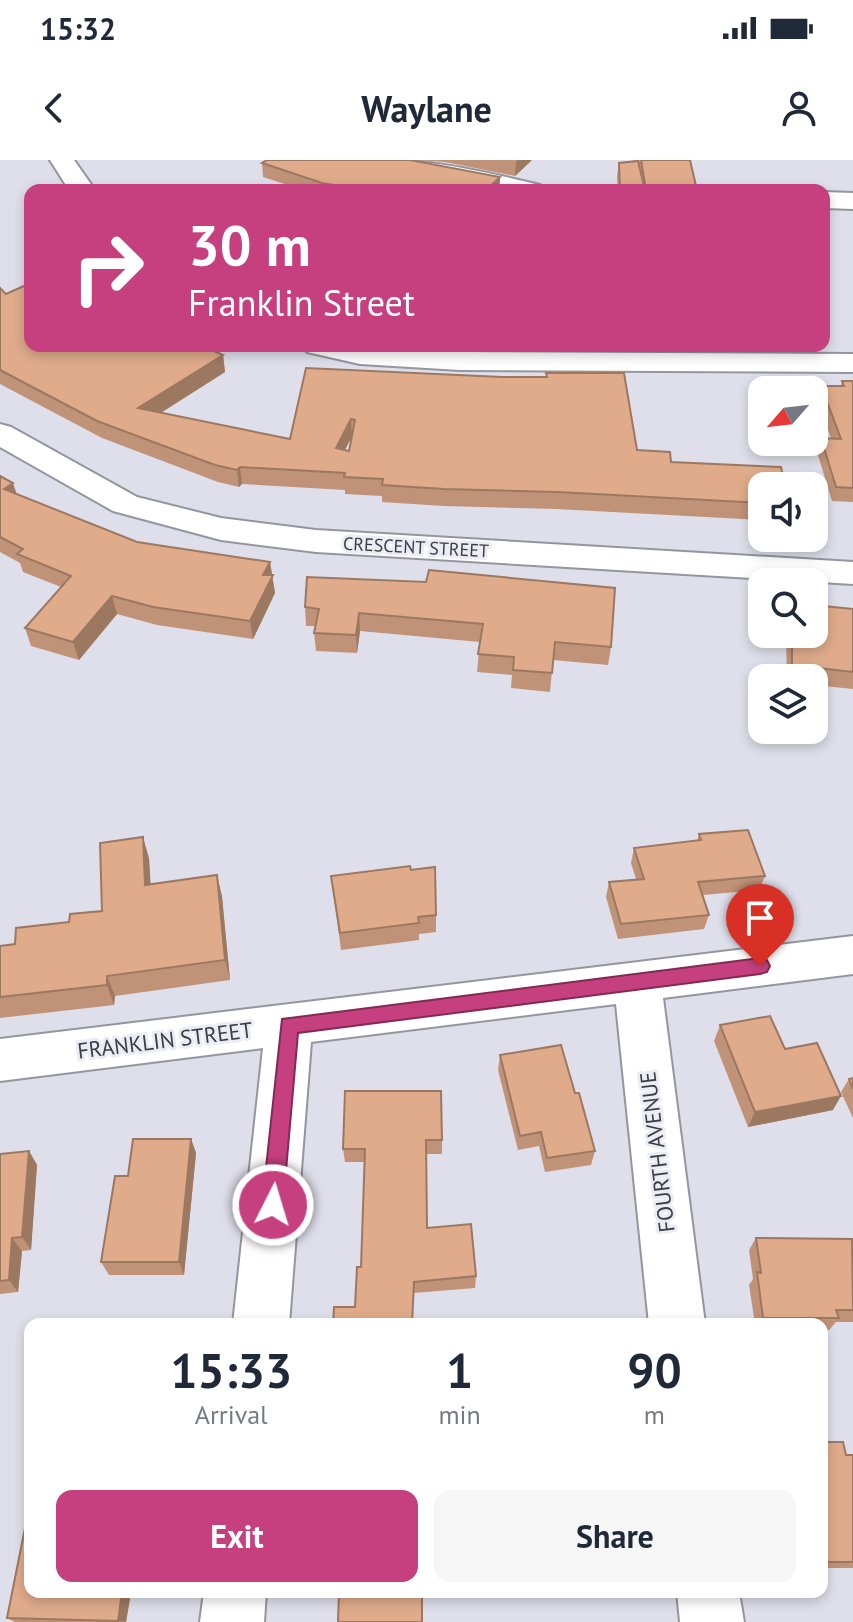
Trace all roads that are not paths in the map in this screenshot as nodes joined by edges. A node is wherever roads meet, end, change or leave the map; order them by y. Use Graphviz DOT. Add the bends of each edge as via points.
graph roads {
  1 [pos="62,160"];
  2 [pos="401,160"];
  3 [pos="78,184"];
  4 [pos="498,184"];
  5 [pos="830,200"];
  6 [pos="853,201"];
  7 [pos="346,352"];
  8 [pos="853,363"];
  9 [pos="0,434"];
  10 [pos="853,573"];
  11 [pos="853,955"];
  12 [pos="637,980"];
  13 [pos="289,1025"];
  14 [pos="0,1060"];
  15 [pos="262,1318"];
  16 [pos="676,1318"];
  17 [pos="234,1598"];
  18 [pos="709,1598"];
  19 [pos="232,1622"];
  20 [pos="712,1622"];
  1 -- 3 [label="street"];
  2 -- 4 [label="street"];
  5 -- 6 [label="street"];
  7 -- 8 [label="street" via="460,361"];
  9 -- 10 [label="street, CRESCENT STREET" via="125,504 221,529 316,541"];
  11 -- 12 [label="street, FRANKLIN STREET"];
  12 -- 13 [label="street, FRANKLIN STREET"];
  12 -- 16 [label="street, FOURTH AVENUE"];
  13 -- 14 [label="street, FRANKLIN STREET"];
  13 -- 15 [label="street"];
  17 -- 19 [label="street"];
  18 -- 20 [label="street"];
}
